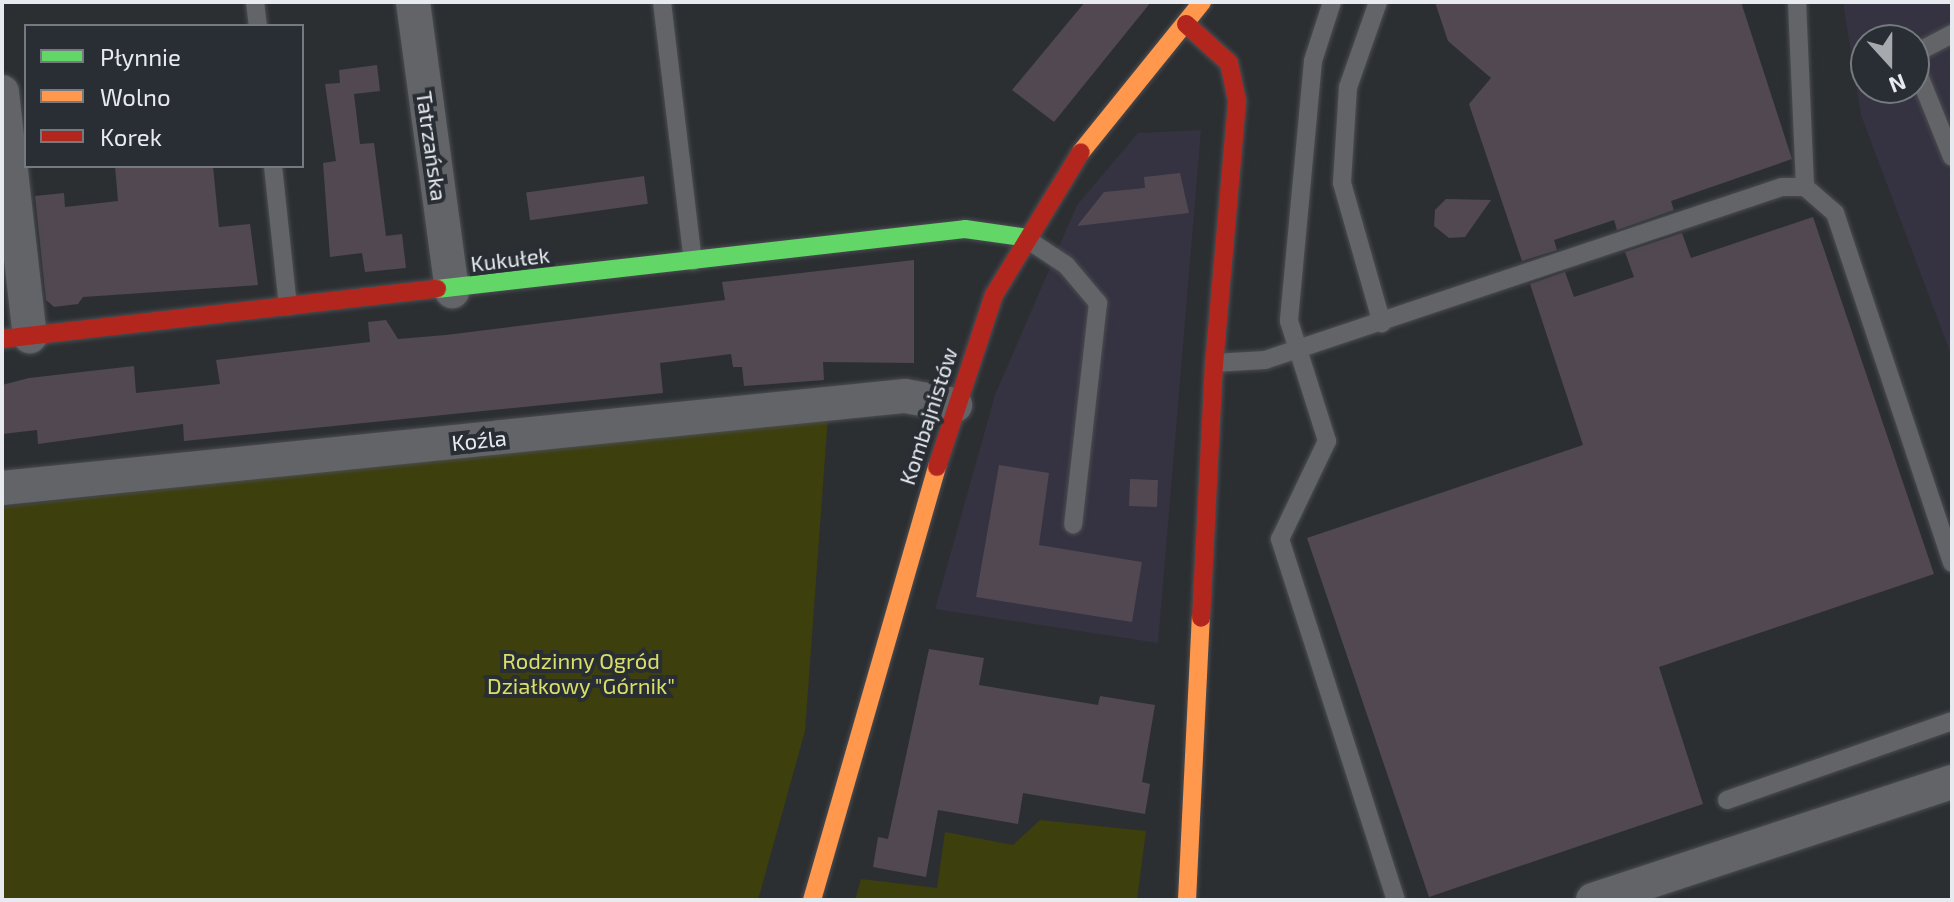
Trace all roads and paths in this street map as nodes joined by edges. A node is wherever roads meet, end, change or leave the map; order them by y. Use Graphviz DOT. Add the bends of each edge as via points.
graph roads {
  1 [pos="255,2"];
  2 [pos="413,2"];
  3 [pos="662,2"];
  4 [pos="1202,2"];
  5 [pos="1332,2"];
  6 [pos="1378,2"];
  7 [pos="1797,2"];
  8 [pos="258,24"];
  9 [pos="1186,24"];
  10 [pos="1952,34"];
  11 [pos="1930,46"];
  12 [pos="2,92"];
  13 [pos="1930,103"];
  14 [pos="1952,157"];
  15 [pos="273,168"];
  16 [pos="1805,187"];
  17 [pos="1022,237"];
  18 [pos="693,261"];
  19 [pos="452,291"];
  20 [pos="288,309"];
  21 [pos="1382,323"];
  22 [pos="16,337"];
  23 [pos="1297,350"];
  24 [pos="1214,363"];
  25 [pos="955,405"];
  26 [pos="2,488"];
  27 [pos="1073,525"];
  28 [pos="1952,563"];
  29 [pos="1952,721"];
  30 [pos="1952,782"];
  31 [pos="1727,800"];
  32 [pos="815,899"];
  33 [pos="1187,900"];
  34 [pos="1396,900"];
  35 [pos="1593,900"];
  1 -- 8 [label="lane"];
  2 -- 19 [label="street, Tatrzańska"];
  3 -- 18 [label="lane"];
  4 -- 9 [label="street, Kombajnistów"];
  5 -- 23 [label="lane" via="1313,61 1290,298"];
  6 -- 21 [label="lane" via="1348,87 1342,183"];
  7 -- 16 [label="lane"];
  9 -- 17 [label="street, Kombajnistów" via="1076,154"];
  9 -- 24 [label="street" via="1229,63 1237,84"];
  10 -- 11 [label="lane"];
  12 -- 22 [label="street"];
  13 -- 14 [label="lane"];
  15 -- 20 [label="lane"];
  16 -- 21 [label="lane" via="1782,187"];
  16 -- 28 [label="lane" via="1835,213"];
  17 -- 18 [label="street, Kukułek" via="965,229"];
  17 -- 25 [label="street, Kombajnistów" via="994,295"];
  17 -- 27 [label="lane" via="1066,265 1098,303"];
  18 -- 19 [label="street, Kukułek"];
  19 -- 20 [label="street, Kukułek"];
  20 -- 22 [label="street, Kukułek"];
  21 -- 23 [label="lane"];
  23 -- 24 [label="lane" via="1265,360"];
  23 -- 34 [label="lane" via="1327,441 1289,514 1281,555"];
  24 -- 33 [label="street"];
  25 -- 26 [label="street, Koźla" via="905,396"];
  25 -- 32 [label="street, Kombajnistów"];
  29 -- 31 [label="lane"];
  30 -- 35 [label="street"];
}
